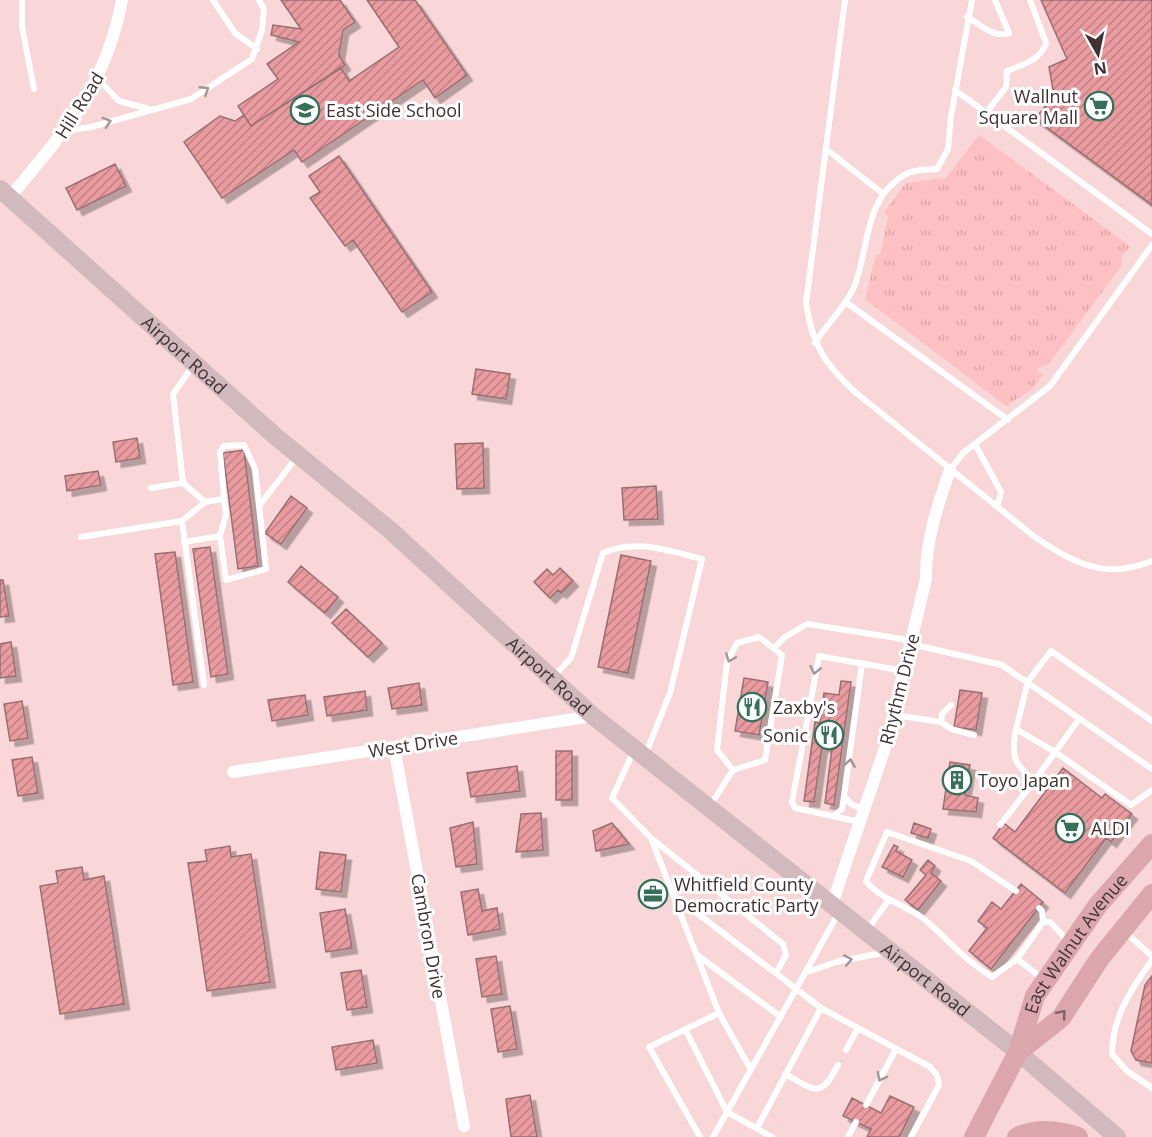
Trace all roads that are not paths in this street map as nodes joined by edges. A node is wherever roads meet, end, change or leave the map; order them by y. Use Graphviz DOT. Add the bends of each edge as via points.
graph roads {
  1 [pos="22,0"];
  2 [pos="122,0"];
  3 [pos="213,0"];
  4 [pos="259,0"];
  5 [pos="845,0"];
  6 [pos="972,0"];
  7 [pos="995,0"];
  8 [pos="1030,0"];
  9 [pos="968,17"];
  10 [pos="257,49"];
  11 [pos="98,78"];
  12 [pos="34,89"];
  13 [pos="956,90"];
  14 [pos="150,109"];
  15 [pos="986,113"];
  16 [pos="63,131"];
  17 [pos="826,149"];
  18 [pos="5,193"];
  19 [pos="882,193"];
  20 [pos="1152,234"];
  21 [pos="1152,245"];
  22 [pos="847,303"];
  23 [pos="816,343"];
  24 [pos="195,363"];
  25 [pos="1008,420"];
  26 [pos="975,444"];
  27 [pos="299,455"];
  28 [pos="950,470"];
  29 [pos="183,483"];
  30 [pos="151,488"];
  31 [pos="224,499"];
  32 [pos="205,502"];
  33 [pos="259,506"];
  34 [pos="997,507"];
  35 [pos="182,521"];
  36 [pos="220,536"];
  37 [pos="81,537"];
  38 [pos="184,542"];
  39 [pos="1152,561"];
  40 [pos="911,644"];
  41 [pos="774,648"];
  42 [pos="862,663"];
  43 [pos="904,671"];
  44 [pos="551,679"];
  45 [pos="1028,681"];
  46 [pos="204,684"];
  47 [pos="951,705"];
  48 [pos="593,716"];
  49 [pos="894,716"];
  50 [pos="1079,718"];
  51 [pos="1152,721"];
  52 [pos="941,722"];
  53 [pos="1016,729"];
  54 [pos="974,735"];
  55 [pos="394,747"];
  56 [pos="1055,752"];
  57 [pos="639,753"];
  58 [pos="1152,769"];
  59 [pos="733,770"];
  60 [pos="233,772"];
  61 [pos="1035,780"];
  62 [pos="1152,790"];
  63 [pos="844,796"];
  64 [pos="710,807"];
  65 [pos="835,815"];
  66 [pos="863,816"];
  67 [pos="1000,825"];
  68 [pos="651,838"];
  69 [pos="1152,844"];
  70 [pos="1016,891"];
  71 [pos="1152,894"];
  72 [pos="674,896"];
  73 [pos="888,901"];
  74 [pos="836,907"];
  75 [pos="1039,908"];
  76 [pos="1043,922"];
  77 [pos="1122,929"];
  78 [pos="866,932"];
  79 [pos="1070,943"];
  80 [pos="891,951"];
  81 [pos="696,954"];
  82 [pos="1152,958"];
  83 [pos="1017,959"];
  84 [pos="806,973"];
  85 [pos="776,974"];
  86 [pos="1045,981"];
  87 [pos="796,989"];
  88 [pos="821,1008"];
  89 [pos="719,1013"];
  90 [pos="781,1017"];
  91 [pos="858,1028"];
  92 [pos="685,1029"];
  93 [pos="896,1049"];
  94 [pos="846,1050"];
  95 [pos="1018,1052"];
  96 [pos="838,1065"];
  97 [pos="751,1070"];
  98 [pos="785,1074"];
  99 [pos="1152,1088"];
  100 [pos="866,1105"];
  101 [pos="727,1112"];
  102 [pos="856,1122"];
  103 [pos="464,1126"];
  104 [pos="757,1128"];
  105 [pos="700,1137"];
  106 [pos="713,1137"];
  107 [pos="772,1137"];
  108 [pos="848,1137"];
  109 [pos="911,1137"];
  110 [pos="974,1137"];
  111 [pos="1017,1137"];
  112 [pos="1078,1137"];
  113 [pos="1117,1137"];
  1 -- 12 [label="lane" via="22,27"];
  2 -- 11 [label="street, Hill Road" via="115,36"];
  3 -- 10 [label="lane" via="235,33"];
  4 -- 10 [label="lane" via="264,9"];
  5 -- 17 [label="lane"];
  6 -- 9 [label="lane"];
  7 -- 9 [label="lane" via="1009,33 994,33"];
  8 -- 15 [label="lane" via="1046,43 1044,50 1036,58 1007,71 1006,87"];
  9 -- 13 [label="lane"];
  14 -- 10 [label="lane, one-way" via="191,99 252,59"];
  11 -- 14 [label="lane" via="119,101"];
  11 -- 16 [label="street, Hill Road"];
  13 -- 15 [label="lane"];
  13 -- 19 [label="lane" via="948,149 937,169 907,172"];
  16 -- 14 [label="lane, one-way" via="91,128"];
  15 -- 20 [label="lane"];
  16 -- 18 [label="street, Hill Road"];
  17 -- 19 [label="lane"];
  17 -- 23 [label="lane" via="806,303"];
  18 -- 24 [label="street, Airport Road"];
  19 -- 22 [label="lane" via="872,214"];
  21 -- 25 [label="lane" via="1050,386"];
  22 -- 23 [label="lane"];
  22 -- 25 [label="lane"];
  23 -- 28 [label="lane" via="829,368"];
  24 -- 27 [label="street, Airport Road"];
  24 -- 29 [label="lane" via="172,394"];
  25 -- 26 [label="lane"];
  26 -- 28 [label="lane"];
  26 -- 34 [label="lane" via="1001,492"];
  27 -- 33 [label="lane"];
  27 -- 44 [label="street, Airport Road" via="390,530"];
  28 -- 34 [label="lane"];
  28 -- 40 [label="street, Rhythm Drive" via="939,503"];
  29 -- 30 [label="lane"];
  29 -- 32 [label="lane"];
  31 -- 32 [label="lane"];
  31 -- 33 [label="lane" via="220,452 224,446 244,446 255,469"];
  31 -- 36 [label="lane" via="226,514"];
  32 -- 35 [label="lane"];
  33 -- 36 [label="lane" via="266,569 226,580"];
  34 -- 39 [label="lane" via="1036,538 1082,564 1124,570"];
  35 -- 37 [label="lane"];
  35 -- 38 [label="lane"];
  36 -- 38 [label="lane"];
  38 -- 46 [label="lane"];
  40 -- 41 [label="lane" via="903,639 807,624"];
  40 -- 43 [label="street, Rhythm Drive"];
  40 -- 45 [label="lane" via="1002,665"];
  41 -- 59 [label="lane" via="782,655 765,760"];
  41 -- 59 [label="lane, one-way" via="759,637 737,643 727,662 717,750"];
  42 -- 43 [label="lane"];
  63 -- 42 [label="lane, one-way"];
  42 -- 65 [label="lane, one-way" via="819,656 811,692 792,802 795,808"];
  43 -- 49 [label="street, Rhythm Drive"];
  44 -- 48 [label="street, Airport Road"];
  44 -- 57 [label="lane" via="571,658 603,553 628,545 702,560 670,693"];
  45 -- 50 [label="lane"];
  45 -- 51 [label="lane" via="1051,651"];
  45 -- 53 [label="lane"];
  47 -- 52 [label="lane" via="942,714"];
  48 -- 55 [label="street, West Drive"];
  48 -- 57 [label="street, Airport Road"];
  49 -- 52 [label="lane"];
  49 -- 66 [label="street, Rhythm Drive"];
  50 -- 56 [label="lane"];
  50 -- 58 [label="lane"];
  52 -- 54 [label="lane"];
  53 -- 56 [label="lane"];
  53 -- 61 [label="lane" via="1012,750 1020,770"];
  55 -- 60 [label="street, West Drive"];
  55 -- 103 [label="street, Cambron Drive"];
  56 -- 61 [label="lane"];
  56 -- 62 [label="lane" via="1131,805"];
  57 -- 64 [label="street, Airport Road"];
  57 -- 68 [label="lane" via="612,798"];
  59 -- 64 [label="lane"];
  61 -- 67 [label="lane"];
  63 -- 65 [label="lane" via="842,809"];
  63 -- 66 [label="lane"];
  64 -- 74 [label="street, Airport Road"];
  65 -- 66 [label="lane"];
  66 -- 74 [label="street, Rhythm Drive"];
  68 -- 72 [label="lane"];
  68 -- 85 [label="lane" via="783,944 786,955"];
  69 -- 79 [label="main road, East Walnut Avenue"];
  70 -- 73 [label="lane" via="971,861 886,832 866,880"];
  71 -- 77 [label="main road, East Walnut Avenue"];
  72 -- 81 [label="lane"];
  72 -- 85 [label="lane"];
  73 -- 78 [label="lane"];
  73 -- 83 [label="lane" via="923,918 949,945 992,977"];
  74 -- 78 [label="street, Airport Road"];
  74 -- 84 [label="lane"];
  75 -- 76 [label="lane"];
  76 -- 79 [label="lane" via="1050,922"];
  76 -- 83 [label="lane"];
  77 -- 82 [label="lane"];
  95 -- 77 [label="main road, East Walnut Avenue, one-way" via="1061,1017"];
  78 -- 80 [label="street, Airport Road"];
  79 -- 86 [label="main road, East Walnut Avenue"];
  84 -- 80 [label="lane, one-way" via="836,962"];
  80 -- 95 [label="street, Airport Road"];
  81 -- 89 [label="lane"];
  81 -- 90 [label="lane"];
  82 -- 99 [label="lane" via="1119,1012 1112,1054 1127,1071"];
  83 -- 86 [label="lane"];
  84 -- 87 [label="lane"];
  85 -- 87 [label="lane"];
  86 -- 95 [label="main road, East Walnut Avenue" via="1035,996"];
  87 -- 88 [label="lane"];
  87 -- 90 [label="lane"];
  88 -- 91 [label="lane"];
  88 -- 98 [label="lane"];
  89 -- 92 [label="lane"];
  89 -- 97 [label="lane"];
  90 -- 97 [label="lane"];
  91 -- 93 [label="lane"];
  91 -- 94 [label="lane"];
  92 -- 101 [label="lane"];
  92 -- 105 [label="lane" via="650,1047"];
  93 -- 100 [label="lane, one-way"];
  93 -- 109 [label="lane" via="930,1067 939,1085"];
  95 -- 110 [label="main road, East Walnut Avenue"];
  95 -- 113 [label="street, Airport Road"];
  96 -- 98 [label="lane" via="822,1089 811,1088"];
  97 -- 101 [label="lane"];
  98 -- 104 [label="lane"];
  101 -- 104 [label="lane"];
  101 -- 106 [label="lane"];
  102 -- 108 [label="lane"];
  104 -- 107 [label="lane"];
  111 -- 112 [label="main road" via="1036,1131"];
}
